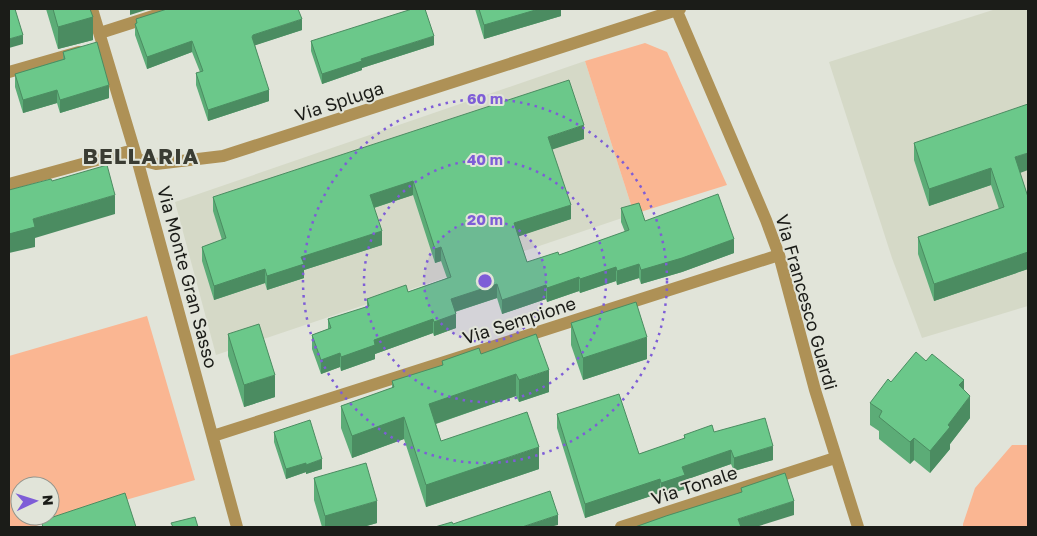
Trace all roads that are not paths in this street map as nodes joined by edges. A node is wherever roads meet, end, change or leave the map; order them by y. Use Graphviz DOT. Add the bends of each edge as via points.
graph roads {
  1 [pos="92,9"];
  2 [pos="175,9"];
  3 [pos="677,9"];
  4 [pos="101,39"];
  5 [pos="9,72"];
  6 [pos="137,159"];
  7 [pos="9,184"];
  8 [pos="779,255"];
  9 [pos="213,436"];
  10 [pos="836,458"];
  11 [pos="237,527"];
  12 [pos="621,527"];
  13 [pos="858,527"];
  1 -- 4 [label="street, Via Monte Gran Sasso"];
  2 -- 4 [label="street"];
  3 -- 6 [label="street, Via Spluga" via="232,153 156,164"];
  3 -- 8 [label="street, Via Francesco Guardi"];
  4 -- 5 [label="street"];
  4 -- 6 [label="street, Via Monte Gran Sasso"];
  6 -- 7 [label="street, Via Spluga" via="126,152"];
  6 -- 9 [label="street, Via Monte Gran Sasso"];
  8 -- 9 [label="street, Via Sempione"];
  8 -- 10 [label="street, Via Francesco Guardi"];
  9 -- 11 [label="street, Via Monte Gran Sasso"];
  10 -- 12 [label="street, Via Tonale"];
  10 -- 13 [label="street, Via Francesco Guardi"];
}
